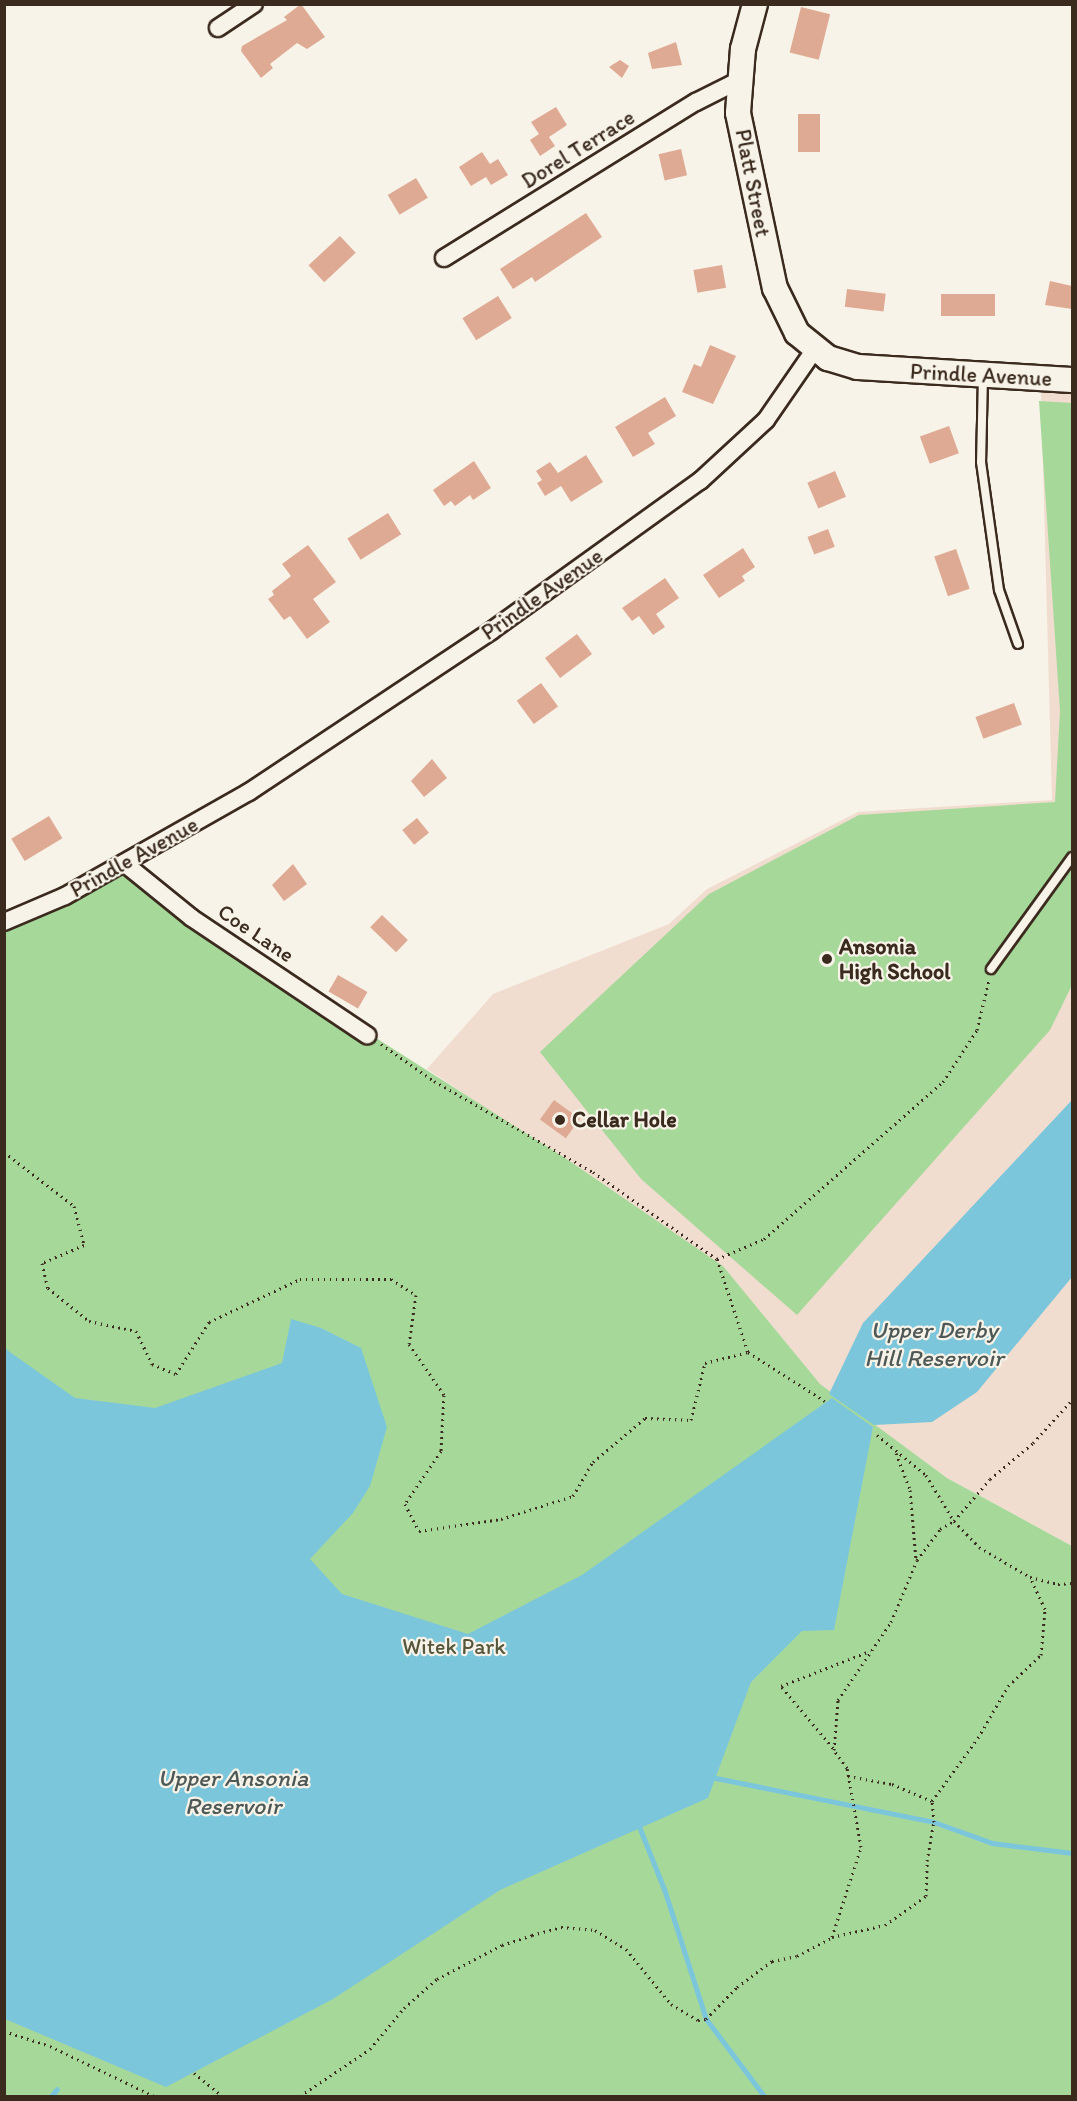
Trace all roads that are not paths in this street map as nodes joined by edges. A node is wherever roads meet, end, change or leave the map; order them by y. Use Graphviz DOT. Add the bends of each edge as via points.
graph roads {
  1 [pos="254,4"];
  2 [pos="755,4"];
  3 [pos="218,28"];
  4 [pos="738,81"];
  5 [pos="444,258"];
  6 [pos="815,350"];
  7 [pos="984,376"];
  8 [pos="1072,380"];
  9 [pos="1018,644"];
  10 [pos="1072,856"];
  11 [pos="124,863"];
  12 [pos="4,922"];
  13 [pos="991,969"];
  14 [pos="367,1035"];
  1 -- 3 [label="street"];
  2 -- 4 [label="main road, Platt Street"];
  4 -- 5 [label="street, Dorel Terrace" via="696,102"];
  4 -- 6 [label="main road, Platt Street" via="738,113 775,288 797,333"];
  6 -- 7 [label="main road, Prindle Avenue" via="839,363 858,367"];
  6 -- 11 [label="street, Prindle Avenue" via="766,420 700,481 487,633 249,792"];
  7 -- 8 [label="main road, Prindle Avenue"];
  7 -- 9 [label="lane" via="981,462 999,590"];
  10 -- 13 [label="lane"];
  11 -- 12 [label="street, Prindle Avenue" via="65,896"];
  11 -- 14 [label="street, Coe Lane" via="192,918"];
}
